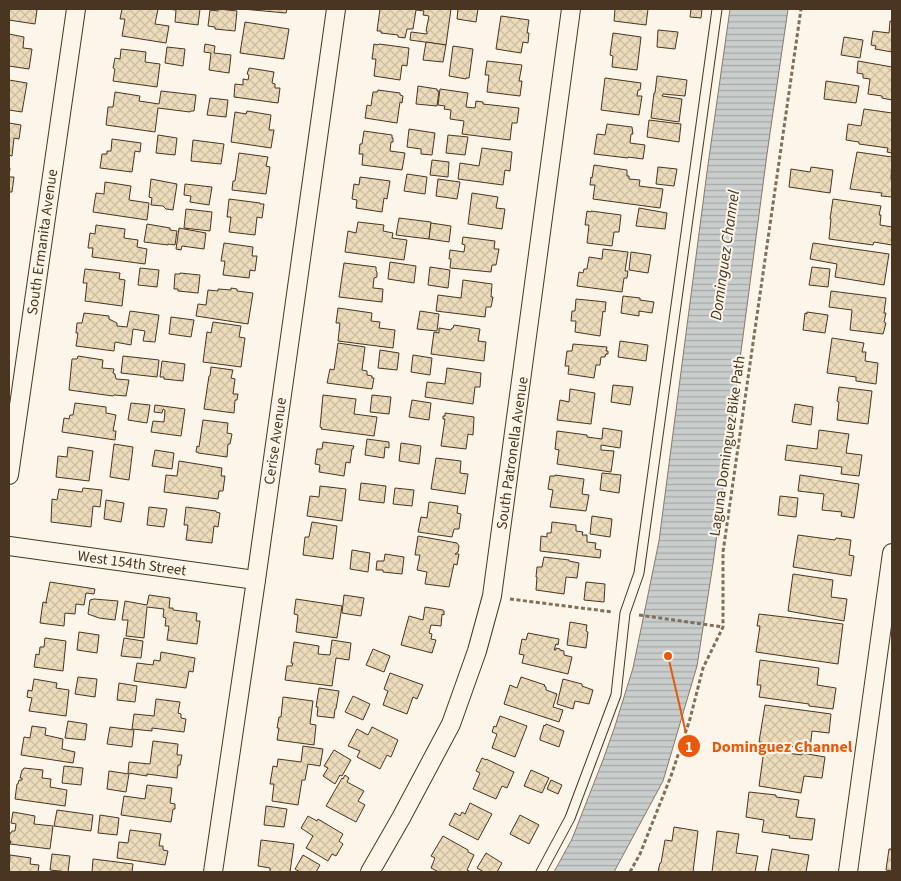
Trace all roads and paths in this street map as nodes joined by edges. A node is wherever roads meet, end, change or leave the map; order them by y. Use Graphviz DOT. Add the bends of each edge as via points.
graph roads {
  1 [pos="76,9"];
  2 [pos="336,9"];
  3 [pos="572,9"];
  4 [pos="717,9"];
  5 [pos="801,9"];
  6 [pos="9,475"];
  7 [pos="9,546"];
  8 [pos="892,553"];
  9 [pos="256,580"];
  10 [pos="492,596"];
  11 [pos="627,614"];
  12 [pos="723,627"];
  13 [pos="213,872"];
  14 [pos="370,872"];
  15 [pos="541,872"];
  16 [pos="630,872"];
  17 [pos="848,872"];
  1 -- 6 [label="street, South Ermanita Avenue"];
  2 -- 9 [label="street, Cerise Avenue"];
  3 -- 10 [label="street, South Patronella Avenue"];
  4 -- 11 [label="lane" via="639,573"];
  5 -- 12 [label="path, Laguna Dominguez Bike Path" via="723,552"];
  7 -- 9 [label="street, West 154th Street"];
  8 -- 17 [label="street"];
  9 -- 13 [label="street, Cerise Avenue"];
  10 -- 11 [label="path"];
  10 -- 14 [label="street, South Patronella Avenue" via="451,724"];
  11 -- 12 [label="path"];
  11 -- 15 [label="lane" via="616,695 570,818"];
  12 -- 16 [label="path, Laguna Dominguez Bike Path" via="703,668 672,776"];
}
